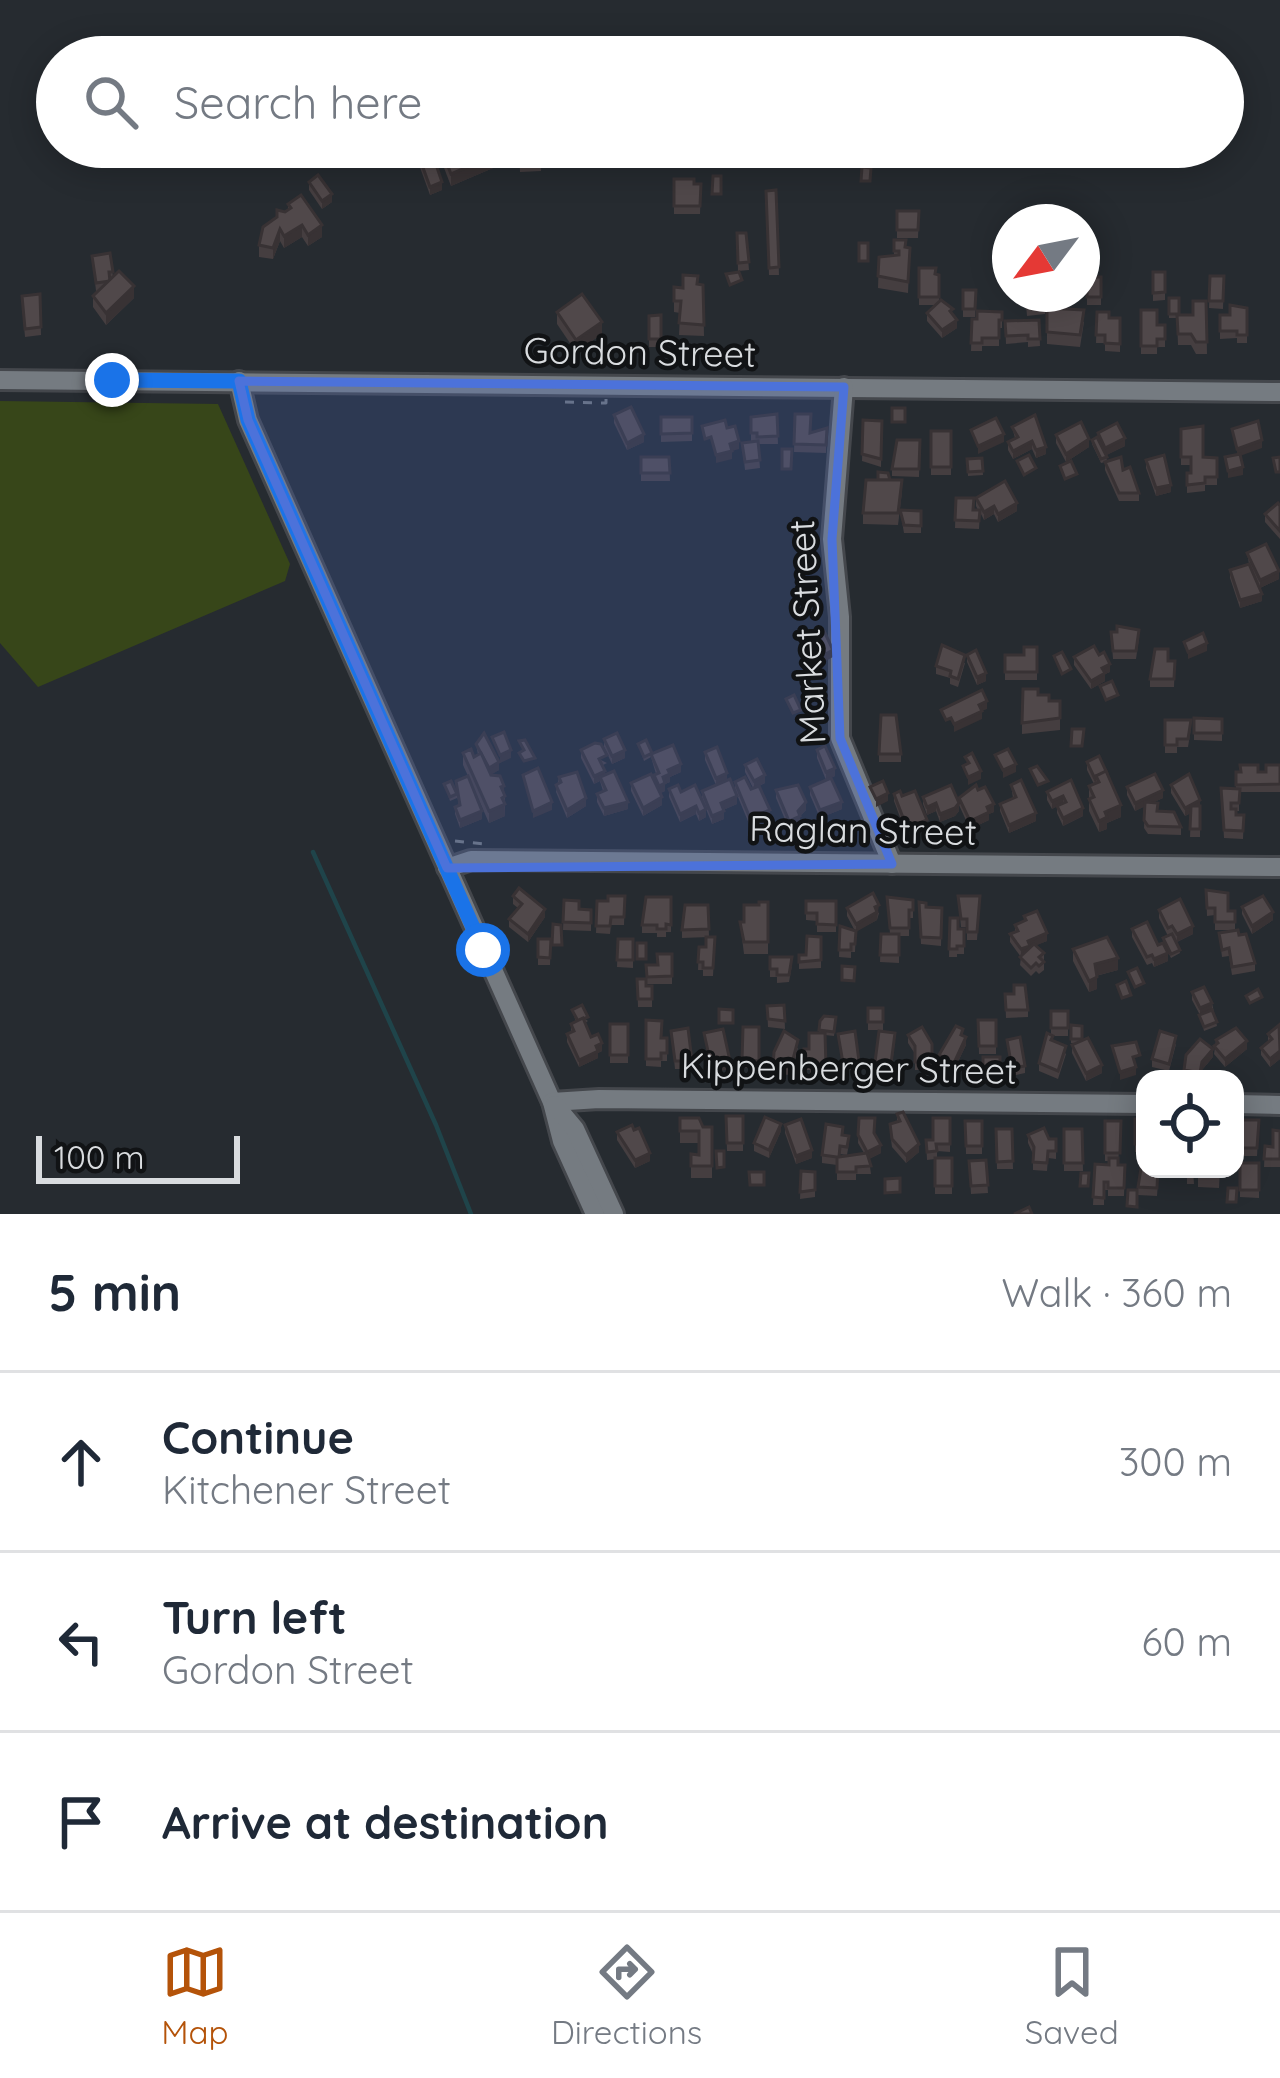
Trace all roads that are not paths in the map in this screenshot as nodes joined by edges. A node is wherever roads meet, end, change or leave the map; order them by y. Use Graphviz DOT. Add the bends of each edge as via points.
graph roads {
  1 [pos="0,380"];
  2 [pos="239,381"];
  3 [pos="844,388"];
  4 [pos="1280,392"];
  5 [pos="892,864"];
  6 [pos="447,868"];
  7 [pos="1280,868"];
  8 [pos="552,1102"];
  9 [pos="1136,1104"];
  10 [pos="1244,1104"];
  11 [pos="1280,1105"];
  12 [pos="595,1214"];
  13 [pos="614,1214"];
  1 -- 2 [label="street, Gordon Street"];
  2 -- 3 [label="street, Gordon Street"];
  2 -- 6 [label="street" via="248,420"];
  3 -- 4 [label="street, Gordon Street"];
  3 -- 5 [label="street, Market Street" via="832,539 840,738"];
  5 -- 6 [label="street, Raglan Street" via="471,860"];
  5 -- 7 [label="street, Raglan Street"];
  6 -- 8 [label="street"];
  8 -- 9 [label="street, Kippenberger Street"];
  8 -- 12 [label="street"];
  8 -- 13 [label="street" via="575,1129"];
  10 -- 11 [label="street"];
}
